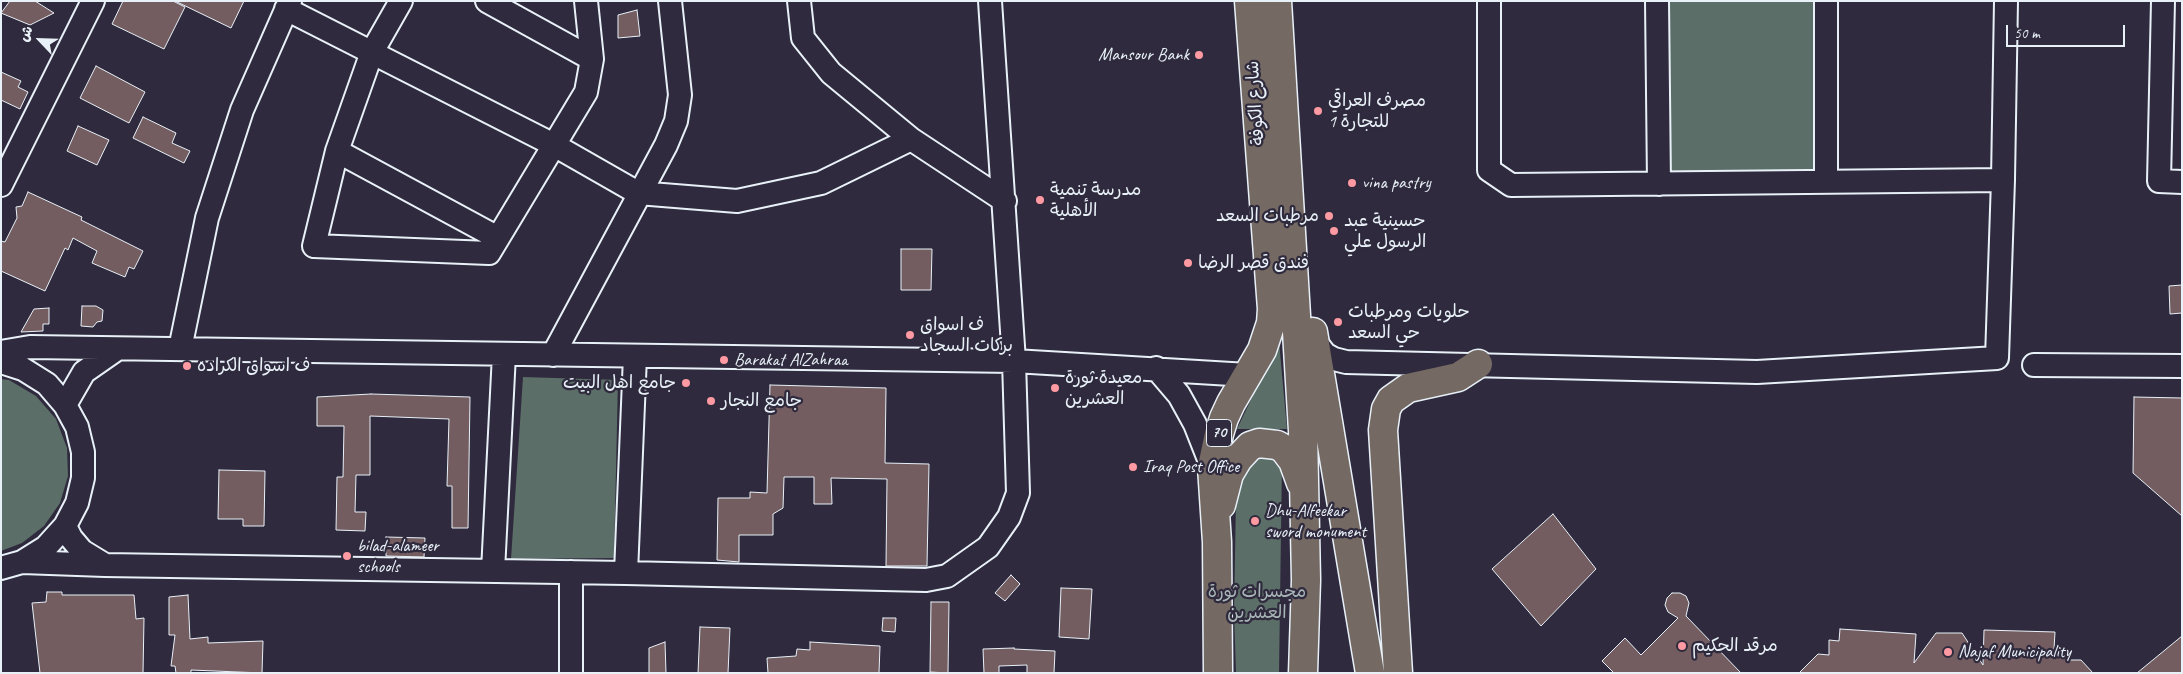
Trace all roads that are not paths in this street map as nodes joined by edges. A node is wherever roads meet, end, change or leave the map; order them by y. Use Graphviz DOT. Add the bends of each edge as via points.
graph roads {
  1 [pos="93,1"];
  2 [pos="400,1"];
  3 [pos="487,1"];
  4 [pos="586,1"];
  5 [pos="670,1"];
  6 [pos="800,1"];
  7 [pos="990,1"];
  8 [pos="1249,1"];
  9 [pos="1277,1"];
  10 [pos="1489,1"];
  11 [pos="1656,1"];
  12 [pos="1826,1"];
  13 [pos="2006,1"];
  14 [pos="2163,1"];
  15 [pos="288,5"];
  16 [pos="372,52"];
  17 [pos="592,59"];
  18 [pos="911,139"];
  19 [pos="554,146"];
  20 [pos="337,152"];
  21 [pos="2003,180"];
  22 [pos="1826,182"];
  23 [pos="2182,182"];
  24 [pos="1659,184"];
  25 [pos="1,185"];
  26 [pos="638,194"];
  27 [pos="1005,201"];
  28 [pos="1281,207"];
  29 [pos="498,238"];
  30 [pos="1312,330"];
  31 [pos="117,348"];
  32 [pos="180,349"];
  33 [pos="1,352"];
  34 [pos="504,354"];
  35 [pos="553,355"];
  36 [pos="635,356"];
  37 [pos="1014,361"];
  38 [pos="1,362"];
  39 [pos="1478,364"];
  40 [pos="2034,365"];
  41 [pos="2182,366"];
  42 [pos="1156,368"];
  43 [pos="1248,375"];
  44 [pos="65,405"];
  45 [pos="1212,467"];
  46 [pos="1305,509"];
  47 [pos="65,526"];
  48 [pos="1217,542"];
  49 [pos="11,565"];
  50 [pos="105,566"];
  51 [pos="494,571"];
  52 [pos="571,572"];
  53 [pos="626,573"];
  54 [pos="1306,580"];
  55 [pos="571,673"];
  56 [pos="1218,673"];
  57 [pos="1303,673"];
  58 [pos="1317,673"];
  59 [pos="1370,673"];
  60 [pos="1398,673"];
  1 -- 25 [label="street"];
  2 -- 16 [label="street"];
  3 -- 17 [label="street"];
  4 -- 17 [label="street"];
  5 -- 26 [label="street" via="679,108 672,133"];
  6 -- 18 [label="street" via="803,38 831,73"];
  7 -- 27 [label="street"];
  8 -- 28 [label="highway, شارع الكوفة / 70"];
  9 -- 28 [label="highway, شارع الكوفة / 70"];
  10 -- 24 [label="street" via="1489,170 1511,185"];
  11 -- 24 [label="street"];
  12 -- 22 [label="street"];
  13 -- 21 [label="street"];
  14 -- 23 [label="street" via="2159,181"];
  15 -- 16 [label="street"];
  15 -- 32 [label="street" via="242,110 207,218"];
  16 -- 19 [label="street"];
  16 -- 20 [label="street"];
  17 -- 19 [label="street" via="586,92"];
  18 -- 26 [label="street" via="821,183 737,201"];
  18 -- 27 [label="street"];
  19 -- 26 [label="street"];
  19 -- 29 [label="street"];
  20 -- 29 [label="street"];
  20 -- 29 [label="street" via="314,246 489,253"];
  21 -- 22 [label="street"];
  21 -- 39 [label="street" via="1997,358 1757,372"];
  22 -- 24 [label="street"];
  26 -- 35 [label="street"];
  27 -- 37 [label="street"];
  28 -- 30 [label="highway"];
  28 -- 43 [label="highway, 70" via="1267,337"];
  28 -- 46 [label="highway, 70" via="1303,431"];
  30 -- 39 [label="street" via="1325,354 1346,362"];
  30 -- 59 [label="highway"];
  31 -- 32 [label="street"];
  31 -- 33 [label="street" via="30,347"];
  31 -- 44 [label="street" via="84,372"];
  32 -- 34 [label="street"];
  34 -- 35 [label="street"];
  34 -- 51 [label="street"];
  35 -- 36 [label="street"];
  36 -- 37 [label="street"];
  36 -- 53 [label="street"];
  37 -- 42 [label="street"];
  37 -- 53 [label="street" via="1018,493 1009,518 988,547 947,576 926,580"];
  38 -- 44 [label="street" via="23,369 46,384"];
  39 -- 60 [label="highway" via="1458,377 1404,390 1391,400 1384,414"];
  40 -- 41 [label="street"];
  42 -- 43 [label="street"];
  42 -- 45 [label="street" via="1179,395"];
  43 -- 45 [label="highway, 70" via="1224,418"];
  44 -- 47 [label="street" via="77,428 83,452 83,478 77,503"];
  45 -- 48 [label="highway, 70"];
  46 -- 48 [label="highway" via="1300,474 1284,450 1268,442 1250,446 1229,474 1219,512"];
  46 -- 54 [label="highway, 70"];
  47 -- 49 [label="street" via="46,547"];
  47 -- 50 [label="street" via="82,551"];
  48 -- 56 [label="highway, 70"];
  49 -- 50 [label="street"];
  50 -- 51 [label="street"];
  51 -- 52 [label="street"];
  52 -- 53 [label="street"];
  52 -- 55 [label="street"];
  54 -- 57 [label="highway, 70"];
  54 -- 58 [label="highway"];
}
